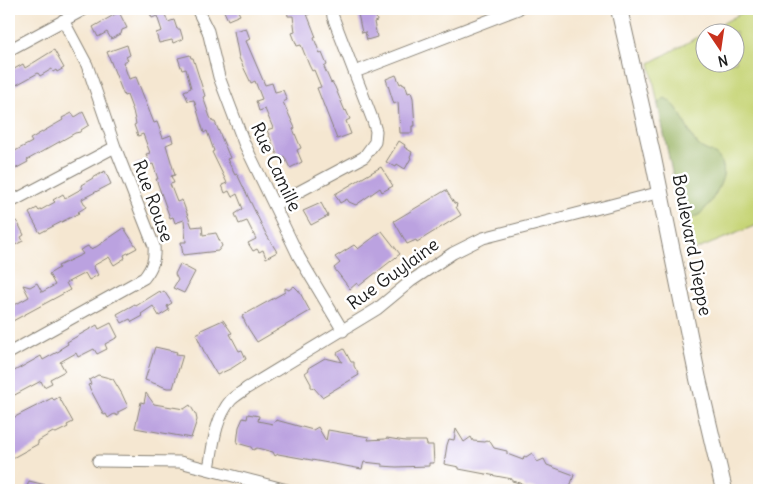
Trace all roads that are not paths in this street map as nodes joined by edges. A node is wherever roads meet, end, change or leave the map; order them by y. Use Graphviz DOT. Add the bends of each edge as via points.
graph roads {
  1 [pos="85,9"];
  2 [pos="197,9"];
  3 [pos="332,9"];
  4 [pos="518,9"];
  5 [pos="620,9"];
  6 [pos="63,20"];
  7 [pos="9,50"];
  8 [pos="355,72"];
  9 [pos="115,147"];
  10 [pos="661,192"];
  11 [pos="9,203"];
  12 [pos="274,205"];
  13 [pos="343,331"];
  14 [pos="9,353"];
  15 [pos="98,461"];
  16 [pos="209,469"];
  17 [pos="287,490"];
  18 [pos="724,490"];
  1 -- 6 [label="street"];
  2 -- 12 [label="street, Rue Camille" via="208,31 219,77 244,143"];
  3 -- 8 [label="street"];
  4 -- 8 [label="street"];
  5 -- 10 [label="main road, Boulevard Dieppe"];
  6 -- 7 [label="street"];
  6 -- 9 [label="street, Rue Rouse" via="87,65"];
  8 -- 12 [label="street" via="376,132 371,150 364,158"];
  9 -- 11 [label="street"];
  9 -- 14 [label="street, Rue Rouse" via="154,246 151,269 144,278"];
  10 -- 13 [label="street, Rue Guylaine" via="483,238 453,253"];
  10 -- 18 [label="main road, Boulevard Dieppe"];
  12 -- 13 [label="street, Rue Camille" via="299,258"];
  13 -- 16 [label="street, Rue Guylaine" via="232,400 222,412"];
  15 -- 16 [label="street" via="173,461"];
  16 -- 17 [label="street"];
}
